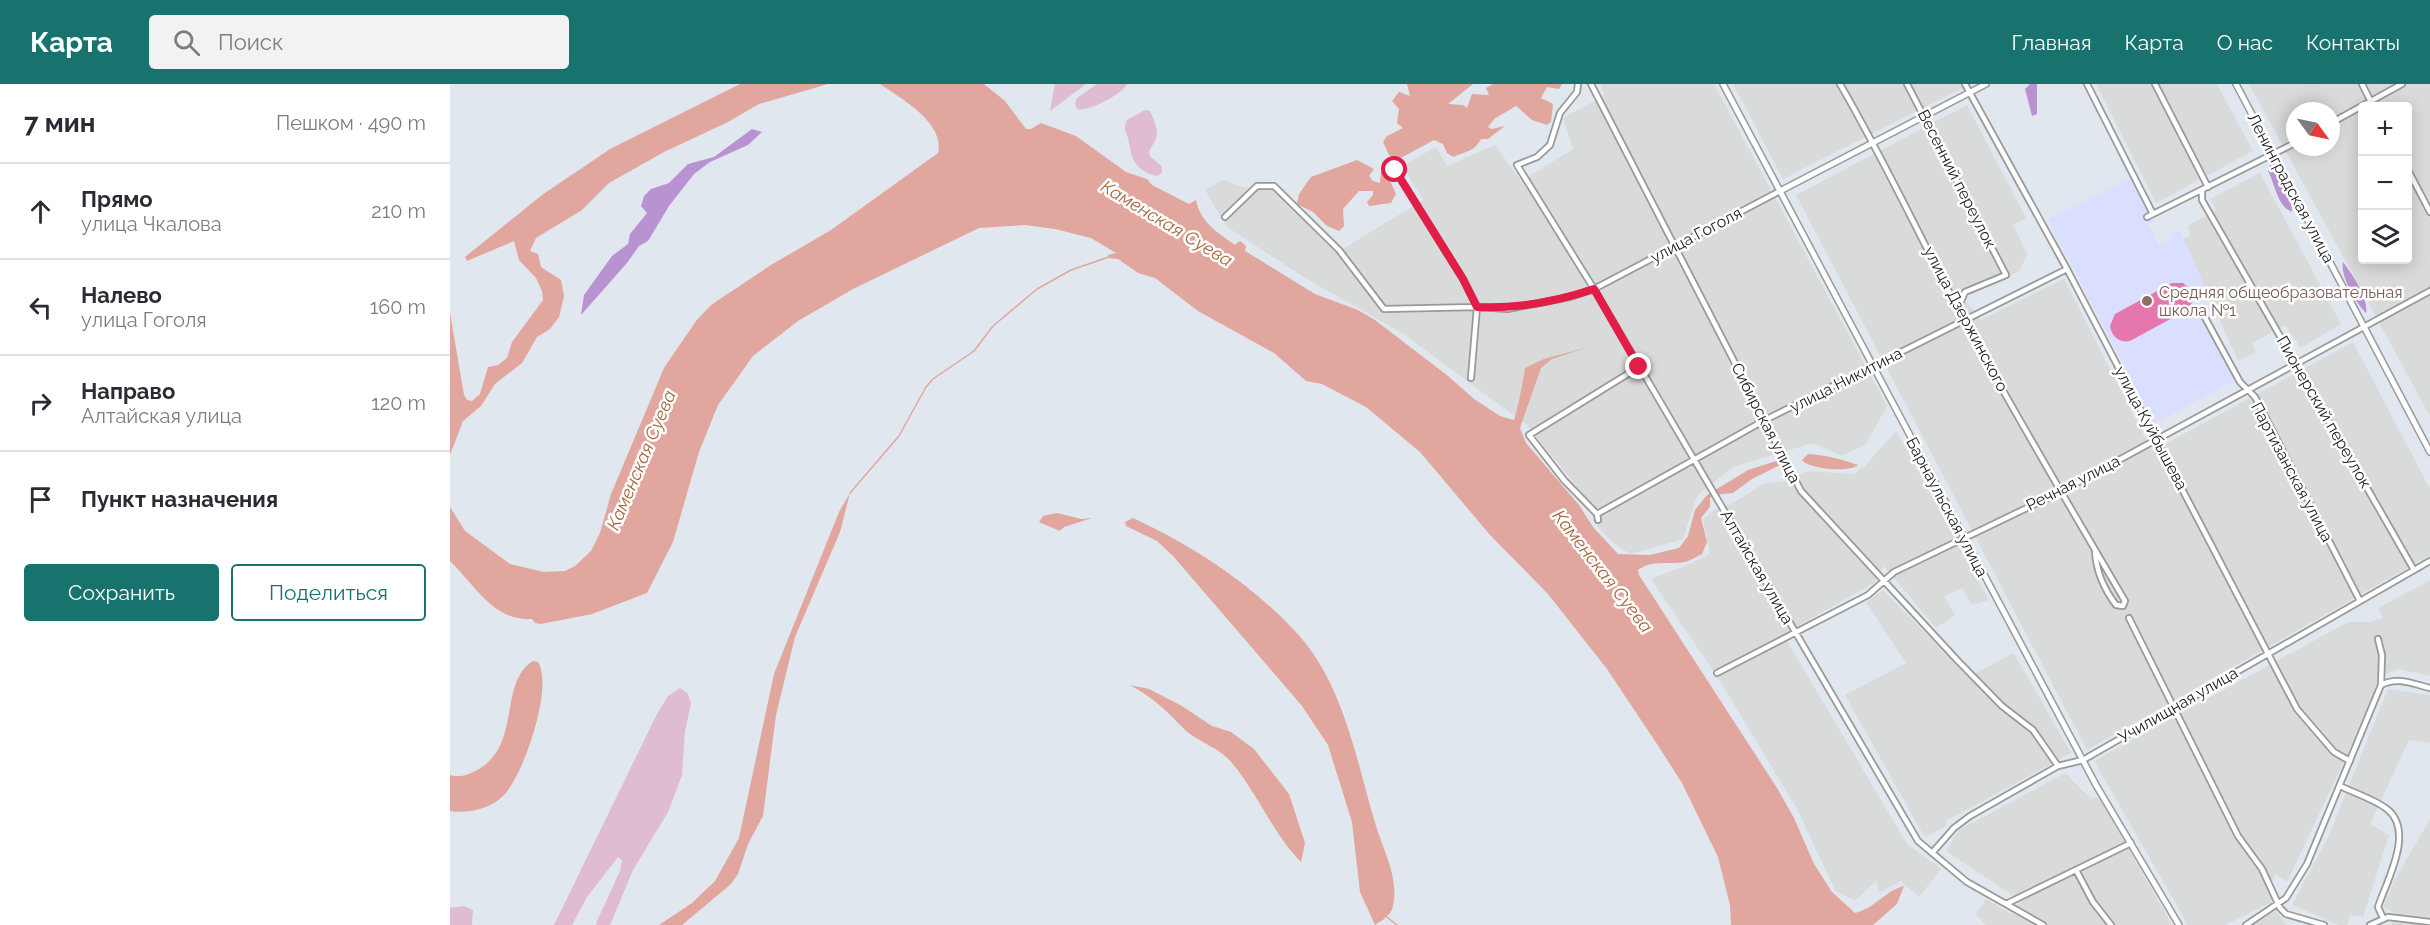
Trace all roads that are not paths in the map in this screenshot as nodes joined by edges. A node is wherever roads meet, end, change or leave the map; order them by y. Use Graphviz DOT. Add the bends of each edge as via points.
graph roads {
  1 [pos="1578,84"];
  2 [pos="1591,84"];
  3 [pos="1723,84"];
  4 [pos="1840,84"];
  5 [pos="1907,84"];
  6 [pos="1965,84"];
  7 [pos="1986,84"];
  8 [pos="2087,84"];
  9 [pos="2155,84"];
  10 [pos="2236,84"];
  11 [pos="2362,84"];
  12 [pos="2402,84"];
  13 [pos="1970,92"];
  14 [pos="2371,102"];
  15 [pos="2375,102"];
  16 [pos="2358,110"];
  17 [pos="1925,116"];
  18 [pos="2340,119"];
  19 [pos="1874,142"];
  20 [pos="2286,148"];
  21 [pos="2273,155"];
  22 [pos="1395,170"];
  23 [pos="2412,178"];
  24 [pos="2205,189"];
  25 [pos="1780,191"];
  26 [pos="2430,212"];
  27 [pos="2153,214"];
  28 [pos="1225,217"];
  29 [pos="2147,217"];
  30 [pos="1675,246"];
  31 [pos="2067,269"];
  32 [pos="1594,289"];
  33 [pos="2430,291"];
  34 [pos="1477,307"];
  35 [pos="1958,308"];
  36 [pos="2203,314"];
  37 [pos="1966,320"];
  38 [pos="2365,327"];
  39 [pos="2297,364"];
  40 [pos="1639,367"];
  41 [pos="1872,367"];
  42 [pos="1471,378"];
  43 [pos="2247,391"];
  44 [pos="1765,420"];
  45 [pos="2157,439"];
  46 [pos="2430,452"];
  47 [pos="1694,460"];
  48 [pos="2060,492"];
  49 [pos="1963,537"];
  50 [pos="2095,551"];
  51 [pos="2430,561"];
  52 [pos="2414,570"];
  53 [pos="1886,581"];
  54 [pos="2360,601"];
  55 [pos="2129,618"];
  56 [pos="1796,634"];
  57 [pos="2378,639"];
  58 [pos="2268,654"];
  59 [pos="1717,673"];
  60 [pos="2381,685"];
  61 [pos="2430,688"];
  62 [pos="2174,707"];
  63 [pos="2083,760"];
  64 [pos="2350,761"];
  65 [pos="2058,766"];
  66 [pos="2340,786"];
  67 [pos="2131,843"];
  68 [pos="1932,853"];
  69 [pos="2076,870"];
  70 [pos="2006,904"];
  71 [pos="2279,904"];
  72 [pos="2392,917"];
  73 [pos="2383,918"];
  74 [pos="2430,922"];
  75 [pos="2043,925"];
  76 [pos="2112,925"];
  77 [pos="2179,925"];
  78 [pos="2246,925"];
  79 [pos="2324,925"];
  80 [pos="2370,925"];
  81 [pos="2388,925"];
  1 -- 32 [label="street, Алтайская улица" via="1577,92 1560,113 1550,145 1537,157 1517,165"];
  2 -- 30 [label="street, Сибирская улица"];
  3 -- 25 [label="street, Барнаульская улица"];
  4 -- 19 [label="street, улица Дзержинского"];
  5 -- 17 [label="street, Весенний переулок"];
  6 -- 13 [label="street, улица Куйбышева"];
  7 -- 13 [label="street, улица Гоголя"];
  8 -- 27 [label="street"];
  9 -- 24 [label="street, Пионерский переулок"];
  10 -- 21 [label="street, Ленинградская улица"];
  11 -- 14 [label="street"];
  12 -- 15 [label="street"];
  13 -- 17 [label="street, улица Гоголя"];
  13 -- 31 [label="street, улица Куйбышева"];
  16 -- 18 [label="street"];
  17 -- 19 [label="street, улица Гоголя"];
  17 -- 35 [label="street, Весенний переулок" via="2006,275 1965,292"];
  19 -- 25 [label="street, улица Гоголя"];
  19 -- 35 [label="street, улица Дзержинского"];
  20 -- 21 [label="street"];
  21 -- 24 [label="street"];
  21 -- 38 [label="street, Ленинградская улица"];
  22 -- 34 [label="street"];
  23 -- 26 [label="street"];
  24 -- 27 [label="street"];
  24 -- 39 [label="street, Пионерский переулок" via="2202,200"];
  25 -- 30 [label="street, улица Гоголя"];
  25 -- 41 [label="street, Барнаульская улица"];
  27 -- 29 [label="street"];
  28 -- 34 [label="street, улица Гоголя" via="1257,186 1274,186 1339,250 1384,309"];
  30 -- 32 [label="street, улица Гоголя"];
  30 -- 44 [label="street, Сибирская улица"];
  31 -- 37 [label="street, улица Никитина"];
  31 -- 45 [label="street, улица Куйбышева"];
  32 -- 34 [label="street, улица Гоголя" via="1508,309"];
  32 -- 40 [label="street, Алтайская улица"];
  33 -- 38 [label="street, Речная улица"];
  34 -- 42 [label="street"];
  35 -- 37 [label="street, улица Дзержинского"];
  36 -- 43 [label="street, Партизанская улица"];
  37 -- 41 [label="street, улица Никитина"];
  37 -- 48 [label="street, улица Дзержинского"];
  38 -- 39 [label="street, Речная улица"];
  38 -- 46 [label="street, Ленинградская улица"];
  39 -- 43 [label="street, Речная улица"];
  39 -- 52 [label="street, Пионерский переулок"];
  40 -- 47 [label="street, Алтайская улица"];
  40 -- 47 [label="street, улица Никитина" via="1529,435 1597,517"];
  41 -- 44 [label="street, улица Никитина"];
  41 -- 49 [label="street, Барнаульская улица"];
  43 -- 45 [label="street, Речная улица"];
  43 -- 54 [label="street, Партизанская улица"];
  44 -- 47 [label="street, улица Никитина"];
  44 -- 53 [label="street, Сибирская улица" via="1802,491"];
  45 -- 48 [label="street, Речная улица"];
  45 -- 58 [label="street, улица Куйбышева"];
  47 -- 56 [label="street, Алтайская улица"];
  48 -- 49 [label="street, Речная улица"];
  48 -- 50 [label="street, улица Дзержинского"];
  49 -- 53 [label="street, Речная улица" via="1894,572"];
  49 -- 63 [label="street, Барнаульская улица"];
  50 -- 50 [label="street, улица Дзержинского" via="2125,601 2122,606 2112,600 2096,570"];
  51 -- 52 [label="street, Училищная улица"];
  52 -- 54 [label="street, Училищная улица"];
  53 -- 56 [label="street, Речная улица"];
  53 -- 65 [label="street, Сибирская улица" via="2002,706 2033,730"];
  54 -- 58 [label="street, Училищная улица"];
  55 -- 62 [label="street"];
  56 -- 59 [label="street, Речная улица"];
  56 -- 68 [label="street, Алтайская улица" via="1918,841"];
  57 -- 60 [label="street"];
  58 -- 62 [label="street, Училищная улица"];
  58 -- 64 [label="street, улица Куйбышева" via="2297,709 2334,752"];
  60 -- 61 [label="street" via="2400,680"];
  60 -- 64 [label="street"];
  62 -- 63 [label="street, Училищная улица"];
  62 -- 71 [label="street" via="2238,836 2262,869"];
  63 -- 65 [label="street, Училищная улица"];
  63 -- 67 [label="street, Барнаульская улица"];
  64 -- 66 [label="street"];
  65 -- 68 [label="street, Училищная улица" via="1970,816"];
  66 -- 71 [label="street" via="2307,864"];
  66 -- 73 [label="street" via="2386,809 2399,827 2399,843 2378,907"];
  67 -- 69 [label="street"];
  67 -- 77 [label="street, Барнаульская улица"];
  68 -- 70 [label="street, Алтайская улица" via="1967,882"];
  69 -- 70 [label="street"];
  69 -- 76 [label="street" via="2093,902"];
  70 -- 75 [label="street, Алтайская улица"];
  71 -- 78 [label="street"];
  71 -- 79 [label="street" via="2286,914"];
  72 -- 73 [label="street"];
  72 -- 74 [label="street"];
  72 -- 81 [label="street"];
  73 -- 80 [label="street"];
}
